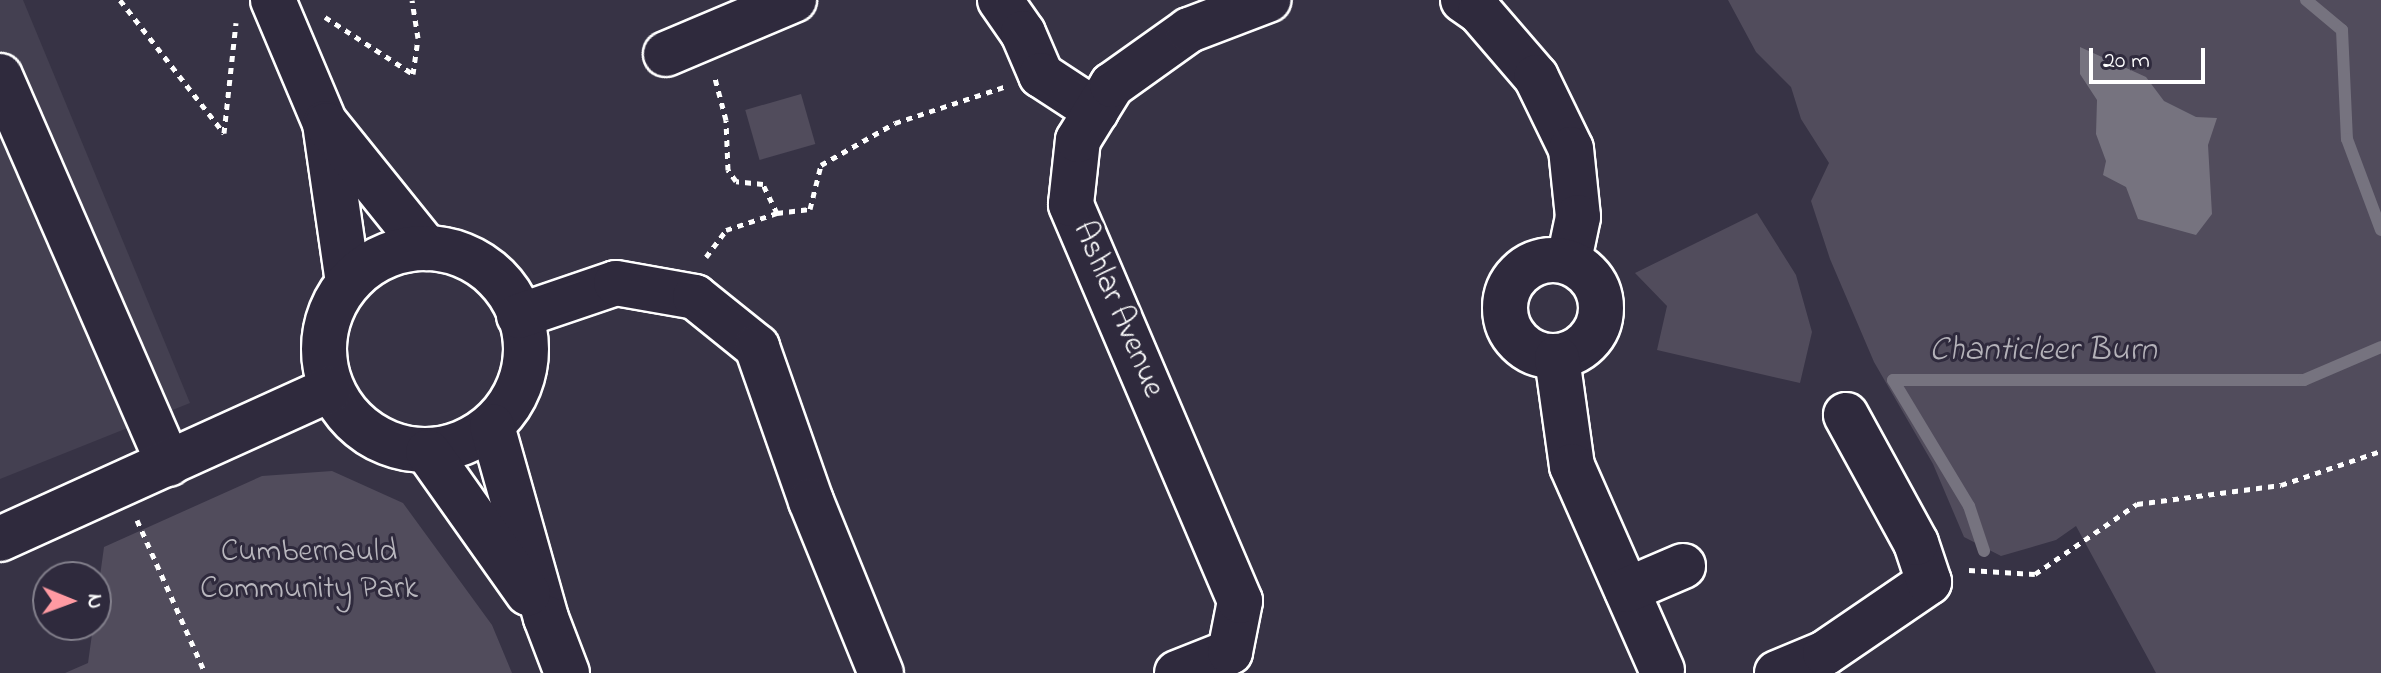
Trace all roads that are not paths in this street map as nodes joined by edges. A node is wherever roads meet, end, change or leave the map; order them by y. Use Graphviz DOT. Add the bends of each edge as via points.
graph roads {
  1 [pos="794,0"];
  2 [pos="1000,0"];
  3 [pos="1268,0"];
  4 [pos="1463,0"];
  5 [pos="286,3"];
  6 [pos="685,46"];
  7 [pos="0,76"];
  8 [pos="1096,111"];
  9 [pos="325,123"];
  10 [pos="426,248"];
  11 [pos="1569,260"];
  12 [pos="348,282"];
  13 [pos="519,316"];
  14 [pos="1557,358"];
  15 [pos="330,389"];
  16 [pos="1846,415"];
  17 [pos="492,426"];
  18 [pos="428,452"];
  19 [pos="169,464"];
  20 [pos="0,539"];
  21 [pos="1683,566"];
  22 [pos="1627,590"];
  23 [pos="546,618"];
  24 [pos="1828,663"];
  25 [pos="1662,670"];
  26 [pos="567,673"];
  27 [pos="881,673"];
  28 [pos="1177,673"];
  29 [pos="1777,673"];
  1 -- 6 [label="street"];
  2 -- 8 [label="street" via="1023,33 1041,75"];
  3 -- 8 [label="street, Ashlar Avenue" via="1189,30 1112,85"];
  4 -- 11 [label="street" via="1480,12 1536,77 1571,149 1578,217"];
  5 -- 9 [label="street"];
  7 -- 19 [label="street"];
  8 -- 28 [label="street, Ashlar Avenue" via="1078,140 1071,204 1240,601 1230,652"];
  9 -- 10 [label="street"];
  9 -- 12 [label="street"];
  10 -- 12 [label="street" via="398,251"];
  10 -- 13 [label="street" via="455,252 501,282"];
  11 -- 14 [label="street" via="1596,281 1603,315 1588,345"];
  11 -- 14 [label="street" via="1540,260 1516,275 1504,302 1509,330 1518,341 1528,351"];
  12 -- 15 [label="street" via="329,314 323,341"];
  13 -- 17 [label="street" via="525,365 517,392"];
  13 -- 27 [label="street" via="616,283 695,297 757,347 811,501"];
  14 -- 22 [label="street" via="1572,466"];
  15 -- 18 [label="street" via="346,415 398,448"];
  15 -- 19 [label="street"];
  16 -- 24 [label="street" via="1928,568 1929,582"];
  17 -- 18 [label="street" via="469,442"];
  17 -- 23 [label="street"];
  18 -- 23 [label="street"];
  19 -- 20 [label="street"];
  21 -- 22 [label="street"];
  22 -- 25 [label="street"];
  23 -- 26 [label="street"];
  24 -- 29 [label="street"];
}
